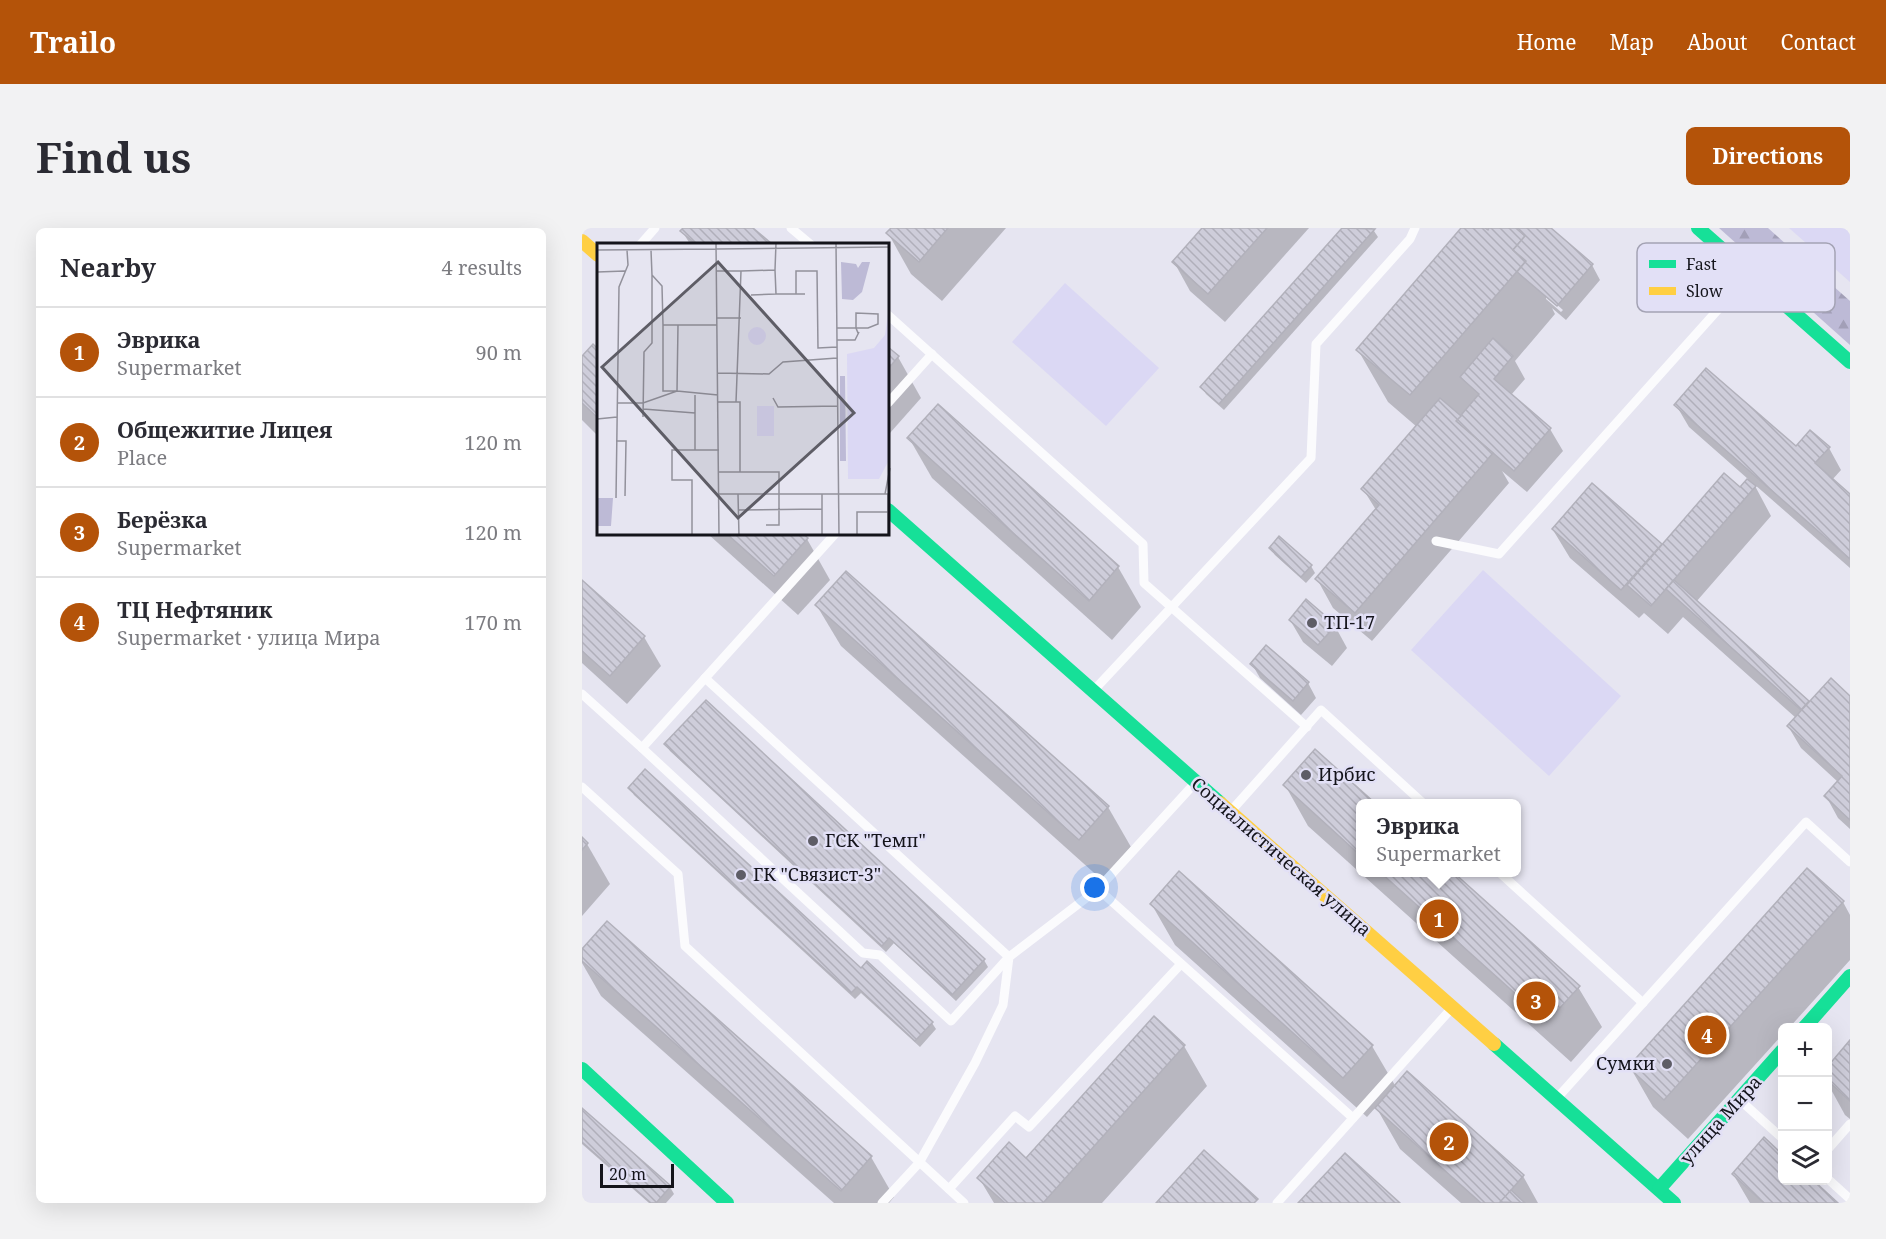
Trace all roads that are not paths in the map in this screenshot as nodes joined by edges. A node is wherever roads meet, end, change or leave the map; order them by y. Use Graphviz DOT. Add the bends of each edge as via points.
graph roads {
  1 [pos="655,228"];
  2 [pos="792,228"];
  3 [pos="1415,228"];
  4 [pos="1698,228"];
  5 [pos="582,241"];
  6 [pos="641,243"];
  7 [pos="809,243"];
  8 [pos="1715,243"];
  9 [pos="597,254"];
  10 [pos="1716,312"];
  11 [pos="1793,312"];
  12 [pos="890,317"];
  13 [pos="932,354"];
  14 [pos="1850,362"];
  15 [pos="890,401"];
  16 [pos="890,512"];
  17 [pos="833,536"];
  18 [pos="1436,541"];
  19 [pos="1171,607"];
  20 [pos="705,678"];
  21 [pos="1093,691"];
  22 [pos="582,694"];
  23 [pos="1307,727"];
  24 [pos="642,748"];
  25 [pos="1196,782"];
  26 [pos="582,787"];
  27 [pos="1419,799"];
  28 [pos="1230,812"];
  29 [pos="1850,862"];
  30 [pos="1503,877"];
  31 [pos="1098,889"];
  32 [pos="1009,957"];
  33 [pos="1181,964"];
  34 [pos="1850,976"];
  35 [pos="1643,1003"];
  36 [pos="1452,1007"];
  37 [pos="1808,1023"];
  38 [pos="1778,1056"];
  39 [pos="582,1069"];
  40 [pos="1556,1099"];
  41 [pos="1739,1100"];
  42 [pos="1353,1118"];
  43 [pos="1850,1124"];
  44 [pos="1778,1134"];
  45 [pos="1832,1144"];
  46 [pos="920,1163"];
  47 [pos="1832,1183"];
  48 [pos="949,1189"];
  49 [pos="1659,1189"];
  50 [pos="1850,1199"];
  51 [pos="727,1203"];
  52 [pos="882,1203"];
  53 [pos="964,1203"];
  54 [pos="1277,1203"];
  55 [pos="1674,1203"];
  1 -- 6 [label="lane"];
  2 -- 7 [label="lane"];
  3 -- 19 [label="lane" via="1410,239 1316,344 1311,458"];
  4 -- 8 [label="main road"];
  5 -- 9 [label="main road"];
  10 -- 18 [label="lane" via="1499,554"];
  11 -- 14 [label="main road"];
  12 -- 13 [label="lane"];
  13 -- 15 [label="lane"];
  13 -- 19 [label="lane" via="1143,544 1144,583"];
  16 -- 21 [label="main road, Социалистическая улица"];
  17 -- 20 [label="lane"];
  19 -- 21 [label="lane"];
  19 -- 23 [label="lane"];
  20 -- 24 [label="lane"];
  20 -- 32 [label="lane"];
  21 -- 25 [label="main road, Социалистическая улица"];
  22 -- 24 [label="lane"];
  23 -- 27 [label="lane" via="1321,710"];
  23 -- 28 [label="lane"];
  24 -- 32 [label="lane" via="863,953 880,955 951,1021"];
  25 -- 28 [label="main road, Социалистическая улица"];
  25 -- 31 [label="lane"];
  26 -- 46 [label="lane" via="678,874 685,946"];
  28 -- 36 [label="main road, Социалистическая улица"];
  29 -- 35 [label="lane" via="1806,822"];
  30 -- 35 [label="lane"];
  31 -- 32 [label="lane"];
  31 -- 33 [label="lane"];
  32 -- 46 [label="lane" via="1003,1005"];
  33 -- 42 [label="lane"];
  33 -- 48 [label="lane" via="1029,1127 1015,1116"];
  34 -- 37 [label="main road"];
  35 -- 40 [label="lane"];
  36 -- 40 [label="main road, Социалистическая улица"];
  36 -- 42 [label="lane"];
  38 -- 41 [label="main road, улица Мира"];
  39 -- 51 [label="main road"];
  40 -- 49 [label="main road, Социалистическая улица"];
  41 -- 44 [label="lane"];
  41 -- 49 [label="main road, улица Мира"];
  42 -- 54 [label="lane"];
  43 -- 45 [label="lane"];
  46 -- 48 [label="lane"];
  46 -- 52 [label="lane"];
  47 -- 50 [label="lane"];
  48 -- 53 [label="lane"];
  49 -- 55 [label="main road, Социалистическая улица"];
}
